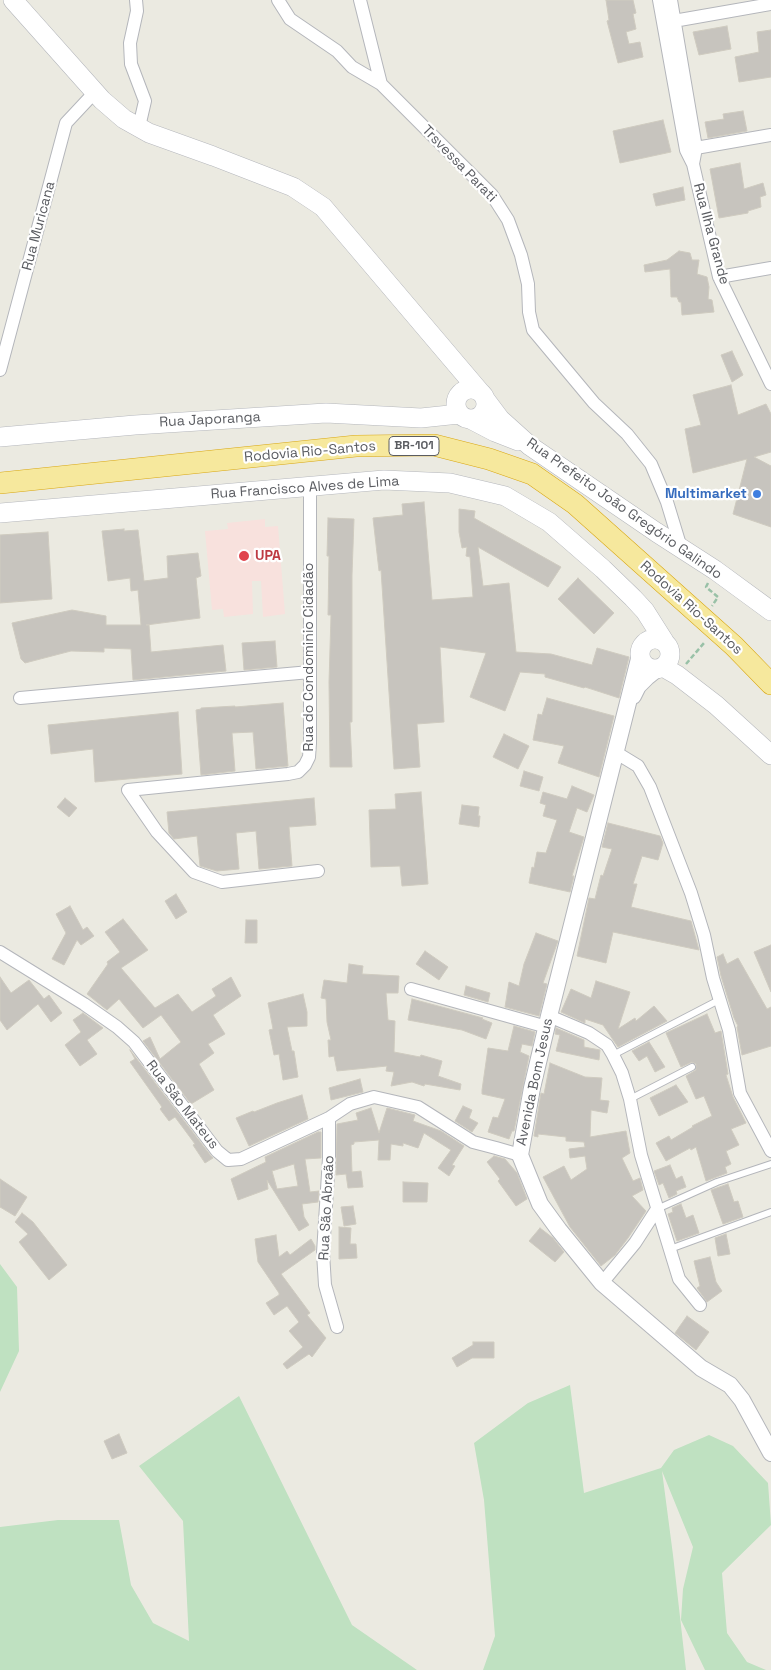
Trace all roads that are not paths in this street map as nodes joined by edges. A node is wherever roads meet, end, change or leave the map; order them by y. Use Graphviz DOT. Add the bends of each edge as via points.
graph roads {
  1 [pos="13,0"];
  2 [pos="136,0"];
  3 [pos="278,0"];
  4 [pos="360,0"];
  5 [pos="659,0"];
  6 [pos="671,0"];
  7 [pos="771,4"];
  8 [pos="669,22"];
  9 [pos="381,84"];
  10 [pos="94,92"];
  11 [pos="139,127"];
  12 [pos="771,135"];
  13 [pos="691,149"];
  14 [pos="771,268"];
  15 [pos="719,277"];
  16 [pos="0,370"];
  17 [pos="771,383"];
  18 [pos="469,403"];
  19 [pos="0,437"];
  20 [pos="0,483"];
  21 [pos="310,487"];
  22 [pos="0,512"];
  23 [pos="681,548"];
  24 [pos="633,598"];
  25 [pos="771,611"];
  26 [pos="667,644"];
  27 [pos="641,652"];
  28 [pos="660,668"];
  29 [pos="310,672"];
  30 [pos="763,672"];
  31 [pos="771,684"];
  32 [pos="20,698"];
  33 [pos="716,705"];
  34 [pos="625,711"];
  35 [pos="615,752"];
  36 [pos="771,755"];
  37 [pos="318,871"];
  38 [pos="0,952"];
  39 [pos="411,990"];
  40 [pos="719,1000"];
  41 [pos="548,1022"];
  42 [pos="613,1055"];
  43 [pos="692,1067"];
  44 [pos="630,1099"];
  45 [pos="329,1118"];
  46 [pos="771,1151"];
  47 [pos="520,1156"];
  48 [pos="771,1164"];
  49 [pos="658,1208"];
  50 [pos="771,1212"];
  51 [pos="670,1249"];
  52 [pos="602,1283"];
  53 [pos="700,1306"];
  54 [pos="336,1327"];
  55 [pos="771,1453"];
  1 -- 10 [label="main road"];
  2 -- 11 [label="street" via="137,11 130,42 131,64 145,100"];
  3 -- 9 [label="street, Trsvessa Parati" via="290,19"];
  4 -- 9 [label="street"];
  5 -- 8 [label="street, Rua Ilha Grande"];
  6 -- 8 [label="street, Rua Ilha Grande"];
  7 -- 8 [label="street"];
  8 -- 13 [label="street, Rua Ilha Grande"];
  9 -- 23 [label="street, Trsvessa Parati" via="492,194 508,220 521,255 533,330 651,464"];
  10 -- 11 [label="main road" via="124,119"];
  10 -- 16 [label="street, Rua Muricana" via="66,123"];
  11 -- 18 [label="main road" via="293,187 323,207 458,368"];
  12 -- 13 [label="street"];
  13 -- 15 [label="street, Rua Ilha Grande"];
  14 -- 15 [label="street"];
  15 -- 17 [label="street, Rua Ilha Grande"];
  18 -- 19 [label="main road, Rua Japoranga" via="421,418 326,414"];
  18 -- 23 [label="main road, Rua Prefeito João Gregório Galindo" via="496,432 530,446"];
  20 -- 30 [label="highway, Rodovia Rio-Santos / BR-101" via="356,446 434,446 489,459 532,474 575,504"];
  21 -- 22 [label="main road, Rua Francisco Alves de Lima"];
  21 -- 24 [label="main road, Rua Francisco Alves de Lima" via="384,480 450,483 505,496 549,522"];
  21 -- 29 [label="street, Rua do Condominio Cidadão"];
  23 -- 25 [label="main road, Rua Prefeito João Gregório Galindo"];
  24 -- 26 [label="main road, Rua Francisco Alves de Lima"];
  24 -- 27 [label="main road, Rua Francisco Alves de Lima" via="642,621"];
  26 -- 27 [label="main road" via="659,639 650,640"];
  26 -- 28 [label="main road" via="670,658"];
  26 -- 33 [label="main road, Rua Francisco Alves de Lima"];
  27 -- 28 [label="main road" via="641,659 647,666"];
  27 -- 34 [label="street, Avenida Bom Jesus"];
  28 -- 33 [label="main road" via="677,675"];
  28 -- 34 [label="street, Avenida Bom Jesus" via="638,686"];
  29 -- 32 [label="street"];
  29 -- 37 [label="street, Rua do Condominio Cidadão" via="309,757 298,772 128,790 157,832 194,872 222,882"];
  30 -- 31 [label="highway, Rodovia Rio-Santos / BR-101"];
  33 -- 36 [label="main road"];
  34 -- 35 [label="street, Avenida Bom Jesus"];
  35 -- 40 [label="street" via="638,766 650,786 691,894"];
  35 -- 41 [label="street, Avenida Bom Jesus"];
  38 -- 45 [label="street, Rua São Mateus" via="84,1004 134,1042 216,1151 228,1160 241,1159"];
  39 -- 41 [label="street"];
  40 -- 42 [label="lane"];
  40 -- 46 [label="street" via="729,1030 740,1093"];
  41 -- 42 [label="street" via="589,1033 608,1045"];
  41 -- 47 [label="street, Avenida Bom Jesus"];
  42 -- 44 [label="street"];
  43 -- 44 [label="lane"];
  44 -- 49 [label="street" via="641,1155"];
  45 -- 47 [label="street, Rua São Mateus" via="350,1104 374,1097 418,1108 473,1142"];
  45 -- 54 [label="street, Rua São Abraão" via="323,1253 325,1285"];
  47 -- 52 [label="street, Avenida Bom Jesus" via="540,1204"];
  48 -- 49 [label="lane" via="716,1182"];
  49 -- 51 [label="street"];
  49 -- 52 [label="street" via="635,1243"];
  50 -- 51 [label="lane"];
  51 -- 53 [label="street" via="679,1279"];
  52 -- 55 [label="street, Avenida Bom Jesus" via="701,1368 730,1385 742,1400"];
}
